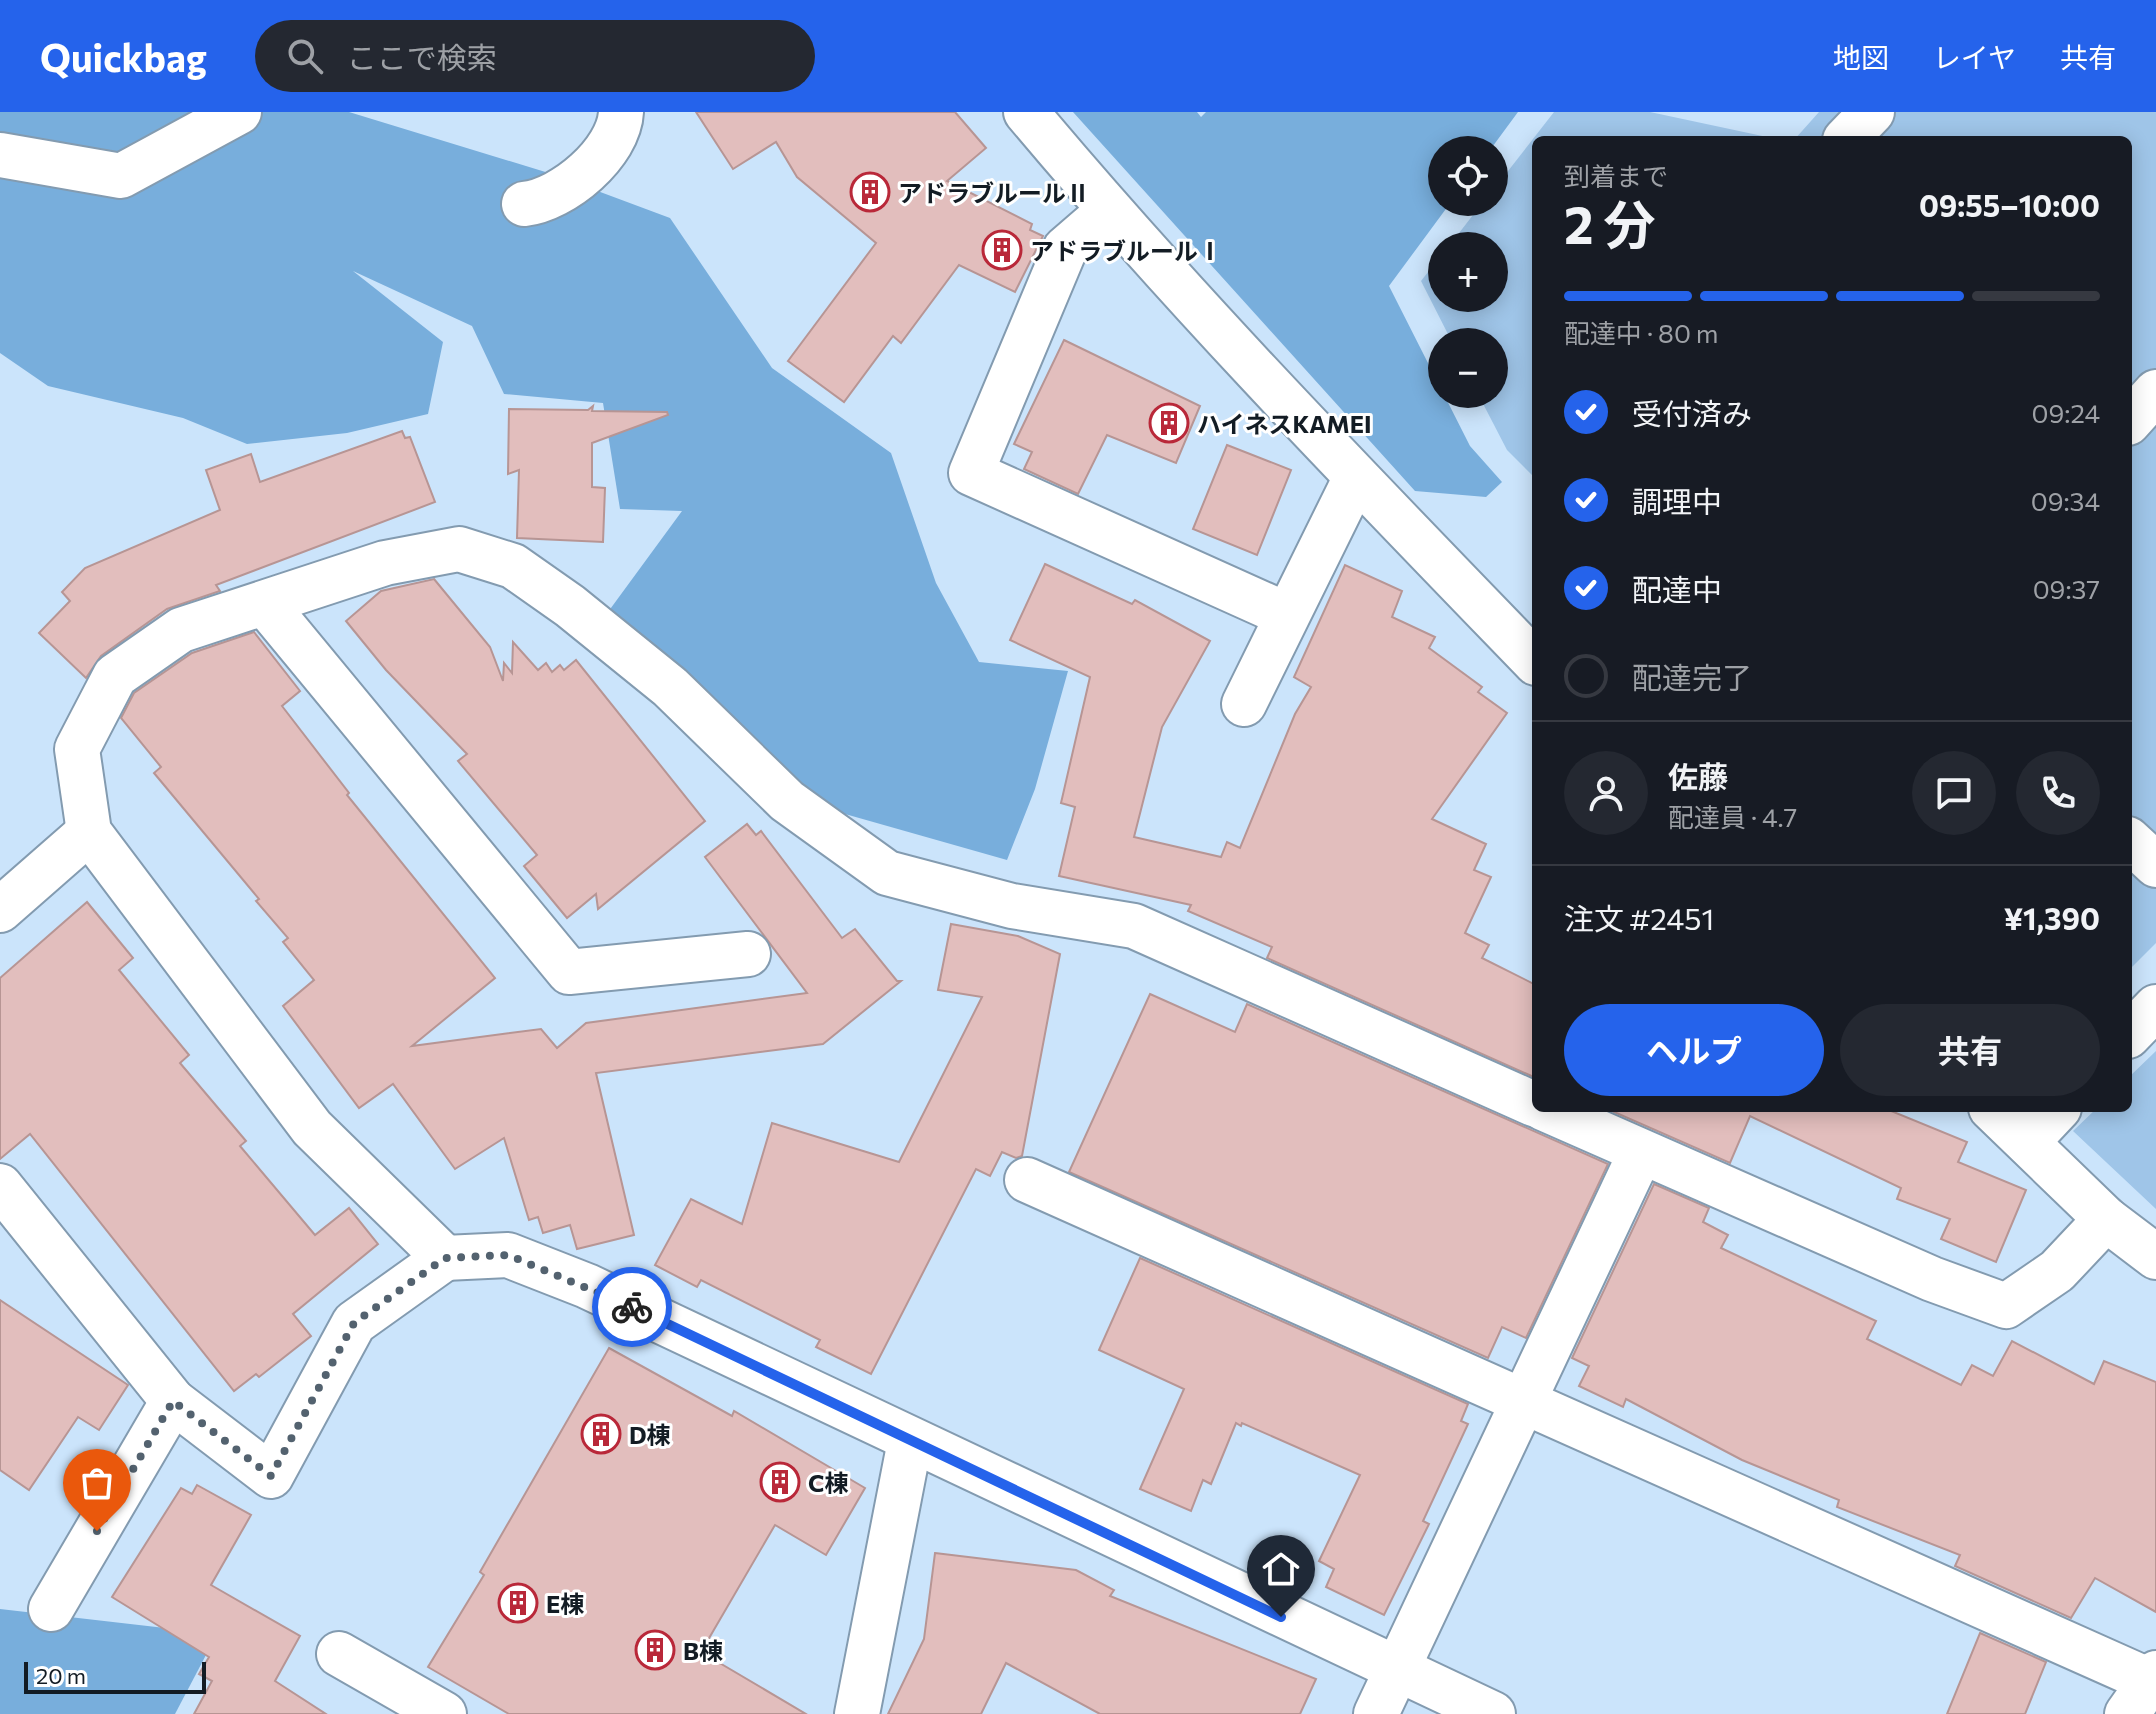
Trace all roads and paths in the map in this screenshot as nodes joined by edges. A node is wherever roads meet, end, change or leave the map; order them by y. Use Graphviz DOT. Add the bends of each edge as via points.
graph roads {
  1 [pos="239,112"];
  2 [pos="621,112"];
  3 [pos="1026,112"];
  4 [pos="1872,112"];
  5 [pos="1849,136"];
  6 [pos="0,155"];
  7 [pos="524,204"];
  8 [pos="1109,211"];
  9 [pos="2156,392"];
  10 [pos="2132,419"];
  11 [pos="1356,477"];
  12 [pos="266,605"];
  13 [pos="1287,615"];
  14 [pos="1532,659"];
  15 [pos="1244,704"];
  16 [pos="89,832"];
  17 [pos="2132,843"];
  18 [pos="2156,865"];
  19 [pos="0,910"];
  20 [pos="748,954"];
  21 [pos="2156,1007"];
  22 [pos="2132,1032"];
  23 [pos="1532,1103"];
  24 [pos="1552,1112"];
  25 [pos="1995,1112"];
  26 [pos="2055,1112"];
  27 [pos="2027,1142"];
  28 [pos="1641,1152"];
  29 [pos="1027,1180"];
  30 [pos="0,1186"];
  31 [pos="2106,1219"];
  32 [pos="2156,1257"];
  33 [pos="445,1258"];
  34 [pos="173,1401"];
  35 [pos="1523,1401"];
  36 [pos="910,1441"];
  37 [pos="51,1609"];
  38 [pos="339,1654"];
  39 [pos="1396,1671"];
  40 [pos="2144,1689"];
  41 [pos="444,1714"];
  42 [pos="857,1714"];
  43 [pos="1376,1714"];
  44 [pos="1493,1714"];
  1 -- 6 [label="street" via="121,176"];
  2 -- 7 [label="street" via="621,125 595,165 545,201"];
  3 -- 8 [label="street"];
  4 -- 5 [label="street"];
  8 -- 11 [label="street"];
  8 -- 13 [label="street" via="1065,249 971,473"];
  9 -- 10 [label="street"];
  11 -- 13 [label="street"];
  11 -- 14 [label="street"];
  12 -- 16 [label="street" via="181,630 115,676 77,749"];
  12 -- 20 [label="street" via="569,972"];
  12 -- 23 [label="street" via="385,563 459,549 513,566 670,687 787,801 887,873 1012,906 1134,926"];
  13 -- 15 [label="street"];
  16 -- 19 [label="street"];
  16 -- 33 [label="street" via="312,1128"];
  17 -- 18 [label="street"];
  21 -- 22 [label="street"];
  24 -- 28 [label="street"];
  25 -- 27 [label="street"];
  26 -- 27 [label="street"];
  27 -- 31 [label="street"];
  28 -- 31 [label="street" via="2006,1306 2057,1271"];
  28 -- 35 [label="street"];
  29 -- 35 [label="street"];
  30 -- 34 [label="street"];
  31 -- 32 [label="street"];
  33 -- 34 [label="street" via="354,1323 271,1476"];
  33 -- 36 [label="street" via="508,1255 587,1286"];
  34 -- 37 [label="street"];
  35 -- 39 [label="street"];
  35 -- 40 [label="street"];
  36 -- 39 [label="street"];
  36 -- 42 [label="street"];
  38 -- 41 [label="street"];
  39 -- 43 [label="street"];
  39 -- 44 [label="street"];
}
